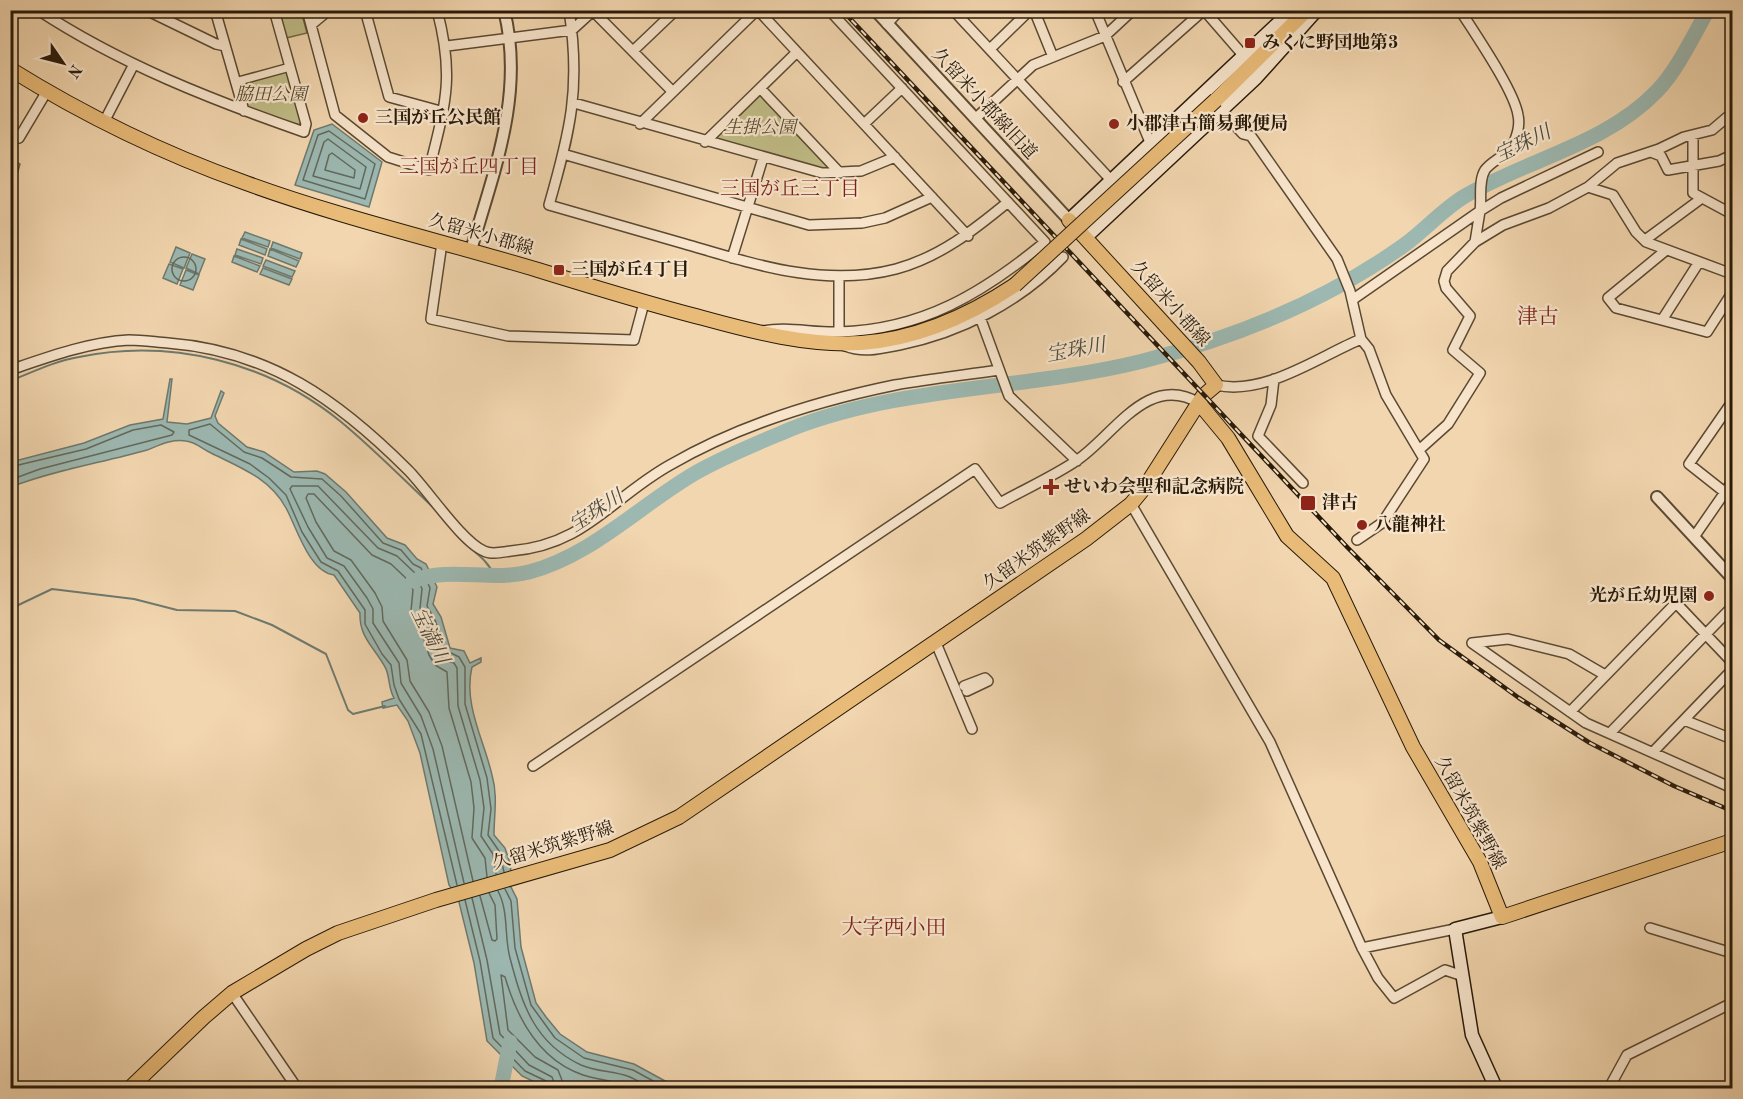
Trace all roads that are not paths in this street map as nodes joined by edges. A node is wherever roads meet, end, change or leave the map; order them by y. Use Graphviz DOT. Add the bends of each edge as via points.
graph roads {
  1 [pos="38,10"];
  2 [pos="146,10"];
  3 [pos="215,10"];
  4 [pos="274,10"];
  5 [pos="307,10"];
  6 [pos="329,10"];
  7 [pos="365,10"];
  8 [pos="437,10"];
  9 [pos="504,10"];
  10 [pos="569,10"];
  11 [pos="676,10"];
  12 [pos="758,10"];
  13 [pos="829,10"];
  14 [pos="875,10"];
  15 [pos="900,10"];
  16 [pos="1032,10"];
  17 [pos="1095,10"];
  18 [pos="1133,10"];
  19 [pos="1292,10"];
  20 [pos="1307,10"];
  21 [pos="1317,10"];
  22 [pos="1460,10"];
  23 [pos="593,11"];
  24 [pos="960,13"];
  25 [pos="887,24"];
  26 [pos="311,25"];
  27 [pos="572,30"];
  28 [pos="1105,36"];
  29 [pos="510,39"];
  30 [pos="225,46"];
  31 [pos="447,46"];
  32 [pos="990,49"];
  33 [pos="633,51"];
  34 [pos="797,52"];
  35 [pos="1243,54"];
  36 [pos="1053,57"];
  37 [pos="134,64"];
  38 [pos="290,67"];
  39 [pos="10,69"];
  40 [pos="1017,79"];
  41 [pos="235,82"];
  42 [pos="1123,82"];
  43 [pos="760,88"];
  44 [pos="903,88"];
  45 [pos="47,92"];
  46 [pos="673,92"];
  47 [pos="574,103"];
  48 [pos="1218,105"];
  49 [pos="244,111"];
  50 [pos="444,112"];
  51 [pos="1732,113"];
  52 [pos="976,118"];
  53 [pos="104,122"];
  54 [pos="640,124"];
  55 [pos="864,124"];
  56 [pos="10,133"];
  57 [pos="1693,135"];
  58 [pos="705,142"];
  59 [pos="1149,144"];
  60 [pos="1598,152"];
  61 [pos="1651,152"];
  62 [pos="563,154"];
  63 [pos="1732,155"];
  64 [pos="763,158"];
  65 [pos="895,158"];
  66 [pos="1167,161"];
  67 [pos="1693,165"];
  68 [pos="840,172"];
  69 [pos="1110,179"];
  70 [pos="1588,187"];
  71 [pos="932,197"];
  72 [pos="1702,198"];
  73 [pos="1008,202"];
  74 [pos="1481,207"];
  75 [pos="747,209"];
  76 [pos="1732,214"];
  77 [pos="1069,220"];
  78 [pos="968,236"];
  79 [pos="1086,237"];
  80 [pos="1645,240"];
  81 [pos="1475,242"];
  82 [pos="442,243"];
  83 [pos="471,250"];
  84 [pos="1665,251"];
  85 [pos="1063,257"];
  86 [pos="732,258"];
  87 [pos="1699,262"];
  88 [pos="1732,274"];
  89 [pos="838,276"];
  90 [pos="1732,293"];
  91 [pos="1351,296"];
  92 [pos="644,303"];
  93 [pos="980,317"];
  94 [pos="1662,320"];
  95 [pos="837,337"];
  96 [pos="1361,339"];
  97 [pos="10,370"];
  98 [pos="1000,372"];
  99 [pos="1274,379"];
  100 [pos="1216,385"];
  101 [pos="1732,402"];
  102 [pos="1198,403"];
  103 [pos="1419,450"];
  104 [pos="1077,460"];
  105 [pos="1732,482"];
  106 [pos="1303,483"];
  107 [pos="1729,494"];
  108 [pos="1657,497"];
  109 [pos="1131,504"];
  110 [pos="1694,537"];
  111 [pos="1357,540"];
  112 [pos="1732,578"];
  113 [pos="1732,607"];
  114 [pos="1705,634"];
  115 [pos="936,644"];
  116 [pos="1732,662"];
  117 [pos="1732,670"];
  118 [pos="1605,675"];
  119 [pos="1570,712"];
  120 [pos="1684,720"];
  121 [pos="972,729"];
  122 [pos="1611,732"];
  123 [pos="1732,739"];
  124 [pos="1653,752"];
  125 [pos="533,766"];
  126 [pos="1732,788"];
  127 [pos="1732,842"];
  128 [pos="1502,917"];
  129 [pos="1650,928"];
  130 [pos="1455,929"];
  131 [pos="1362,948"];
  132 [pos="1732,953"];
  133 [pos="1463,976"];
  134 [pos="232,993"];
  135 [pos="1732,1003"];
  136 [pos="130,1089"];
  137 [pos="297,1089"];
  138 [pos="1496,1089"];
  139 [pos="1609,1089"];
  1 -- 37 [label="street"];
  2 -- 30 [label="street"];
  3 -- 30 [label="street"];
  4 -- 38 [label="street"];
  5 -- 26 [label="street"];
  6 -- 26 [label="street"];
  7 -- 50 [label="street" via="389,97"];
  8 -- 31 [label="street"];
  9 -- 29 [label="street"];
  10 -- 27 [label="street"];
  11 -- 33 [label="street"];
  12 -- 34 [label="street"];
  12 -- 46 [label="street"];
  13 -- 44 [label="street"];
  14 -- 25 [label="street, 久留米小郡線旧道"];
  15 -- 25 [label="street"];
  16 -- 32 [label="street"];
  16 -- 36 [label="street"];
  17 -- 28 [label="street"];
  18 -- 28 [label="street"];
  19 -- 35 [label="main road"];
  20 -- 48 [label="main road, 久留米小郡線"];
  21 -- 48 [label="main road" via="1256,78"];
  22 -- 74 [label="street" via="1518,112 1514,144 1500,160 1486,168 1482,177"];
  23 -- 27 [label="street"];
  23 -- 33 [label="street"];
  24 -- 32 [label="street"];
  25 -- 52 [label="street, 久留米小郡線旧道"];
  26 -- 50 [label="street" via="335,115 388,157 429,170"];
  27 -- 29 [label="street"];
  27 -- 47 [label="street"];
  28 -- 36 [label="street"];
  28 -- 42 [label="street"];
  29 -- 31 [label="street"];
  29 -- 83 [label="street" via="512,87 507,124"];
  30 -- 41 [label="street"];
  31 -- 50 [label="street"];
  32 -- 40 [label="street"];
  33 -- 46 [label="street"];
  34 -- 43 [label="street"];
  34 -- 55 [label="street"];
  35 -- 42 [label="street" via="1204,10"];
  35 -- 59 [label="main road"];
  36 -- 40 [label="street" via="1033,65"];
  37 -- 49 [label="street"];
  37 -- 53 [label="street"];
  38 -- 41 [label="street"];
  38 -- 49 [label="street" via="306,124 304,132"];
  39 -- 45 [label="main road, 久留米小郡線"];
  40 -- 52 [label="street"];
  40 -- 69 [label="street"];
  41 -- 49 [label="street"];
  42 -- 59 [label="street"];
  43 -- 58 [label="street"];
  43 -- 68 [label="street"];
  44 -- 55 [label="street"];
  44 -- 73 [label="street"];
  45 -- 53 [label="main road, 久留米小郡線"];
  45 -- 56 [label="street" via="20,138"];
  46 -- 54 [label="street"];
  47 -- 54 [label="street"];
  47 -- 62 [label="street"];
  48 -- 66 [label="main road"];
  48 -- 91 [label="street" via="1243,134 1251,136 1337,259"];
  48 -- 95 [label="main road, 久留米小郡線, bridge" via="1015,285 969,312 919,331 861,343"];
  51 -- 57 [label="street" via="1712,130"];
  52 -- 77 [label="street, 久留米小郡線旧道"];
  53 -- 82 [label="main road, 久留米小郡線" via="247,183"];
  54 -- 58 [label="street"];
  55 -- 65 [label="street"];
  57 -- 61 [label="street"];
  57 -- 67 [label="street"];
  58 -- 64 [label="street"];
  59 -- 66 [label="street"];
  59 -- 69 [label="main road"];
  60 -- 74 [label="street"];
  61 -- 67 [label="street" via="1661,156 1668,170"];
  61 -- 70 [label="street" via="1617,163"];
  62 -- 75 [label="street"];
  62 -- 86 [label="street" via="549,205"];
  63 -- 67 [label="street"];
  64 -- 68 [label="street" via="822,173"];
  64 -- 75 [label="street"];
  65 -- 68 [label="street" via="875,167"];
  65 -- 71 [label="street"];
  66 -- 79 [label="main road"];
  67 -- 72 [label="street" via="1693,193"];
  69 -- 77 [label="main road"];
  70 -- 80 [label="street" via="1613,195"];
  70 -- 81 [label="street" via="1549,208 1503,225"];
  71 -- 75 [label="street" via="893,215 862,223 809,225"];
  71 -- 78 [label="street"];
  72 -- 76 [label="street"];
  72 -- 80 [label="street"];
  73 -- 78 [label="street"];
  73 -- 95 [label="street" via="1045,242 1012,270 984,289 927,315"];
  74 -- 81 [label="street"];
  74 -- 91 [label="street"];
  75 -- 86 [label="street"];
  77 -- 79 [label="main road, 久留米小郡線"];
  78 -- 89 [label="street" via="896,269"];
  79 -- 100 [label="main road, 久留米小郡線"];
  80 -- 84 [label="street"];
  81 -- 103 [label="street" via="1447,271 1444,281 1470,316 1453,350 1480,374 1448,424"];
  82 -- 83 [label="main road, 久留米小郡線"];
  82 -- 92 [label="street" via="431,319 508,336 634,340"];
  83 -- 92 [label="main road, 久留米小郡線"];
  84 -- 87 [label="street"];
  84 -- 94 [label="street" via="1608,298 1616,308"];
  85 -- 93 [label="street" via="1046,275"];
  86 -- 89 [label="street" via="784,272"];
  87 -- 88 [label="street"];
  87 -- 94 [label="street"];
  89 -- 95 [label="street"];
  90 -- 94 [label="street" via="1707,332"];
  91 -- 96 [label="street"];
  92 -- 95 [label="main road, 久留米小郡線" via="756,332"];
  93 -- 95 [label="street" via="923,341 859,352"];
  93 -- 98 [label="street"];
  96 -- 99 [label="street"];
  96 -- 103 [label="street" via="1369,349 1386,395"];
  97 -- 98 [label="street" via="91,346 130,340 190,345 258,362 302,382 362,427 423,485 460,531 483,551 493,553 537,549 564,540 670,465 784,413 894,386"];
  98 -- 104 [label="street" via="1007,392"];
  99 -- 100 [label="street" via="1248,385"];
  99 -- 106 [label="street" via="1271,405 1258,436"];
  100 -- 102 [label="main road"];
  101 -- 107 [label="street" via="1689,464"];
  102 -- 104 [label="street" via="1186,396 1171,395 1142,403"];
  102 -- 109 [label="main road, 久留米筑紫野線"];
  102 -- 128 [label="main road, 久留米筑紫野線" via="1228,438 1287,536 1333,578 1413,747 1480,862"];
  103 -- 111 [label="street" via="1424,459 1382,523"];
  104 -- 125 [label="street" via="1000,503 975,470"];
  105 -- 107 [label="street"];
  107 -- 110 [label="street"];
  108 -- 110 [label="street"];
  109 -- 115 [label="main road, 久留米筑紫野線"];
  109 -- 131 [label="street" via="1270,742"];
  110 -- 112 [label="street"];
  113 -- 114 [label="street"];
  114 -- 116 [label="street"];
  114 -- 118 [label="street" via="1676,603"];
  114 -- 122 [label="street"];
  115 -- 121 [label="street" via="961,690"];
  115 -- 134 [label="main road, 久留米筑紫野線" via="680,817 610,850 338,933"];
  117 -- 120 [label="street"];
  118 -- 119 [label="street"];
  118 -- 119 [label="street" via="1569,654 1508,639 1472,643"];
  119 -- 122 [label="street"];
  120 -- 123 [label="street"];
  120 -- 124 [label="street"];
  122 -- 124 [label="street"];
  124 -- 126 [label="street"];
  127 -- 128 [label="main road"];
  128 -- 130 [label="main road"];
  129 -- 132 [label="street"];
  130 -- 131 [label="street"];
  130 -- 133 [label="main road"];
  131 -- 133 [label="street" via="1378,978 1395,998 1445,970"];
  133 -- 138 [label="main road" via="1472,1035"];
  134 -- 136 [label="main road, 久留米筑紫野線"];
  134 -- 137 [label="street"];
  135 -- 139 [label="street" via="1627,1055"];
}
